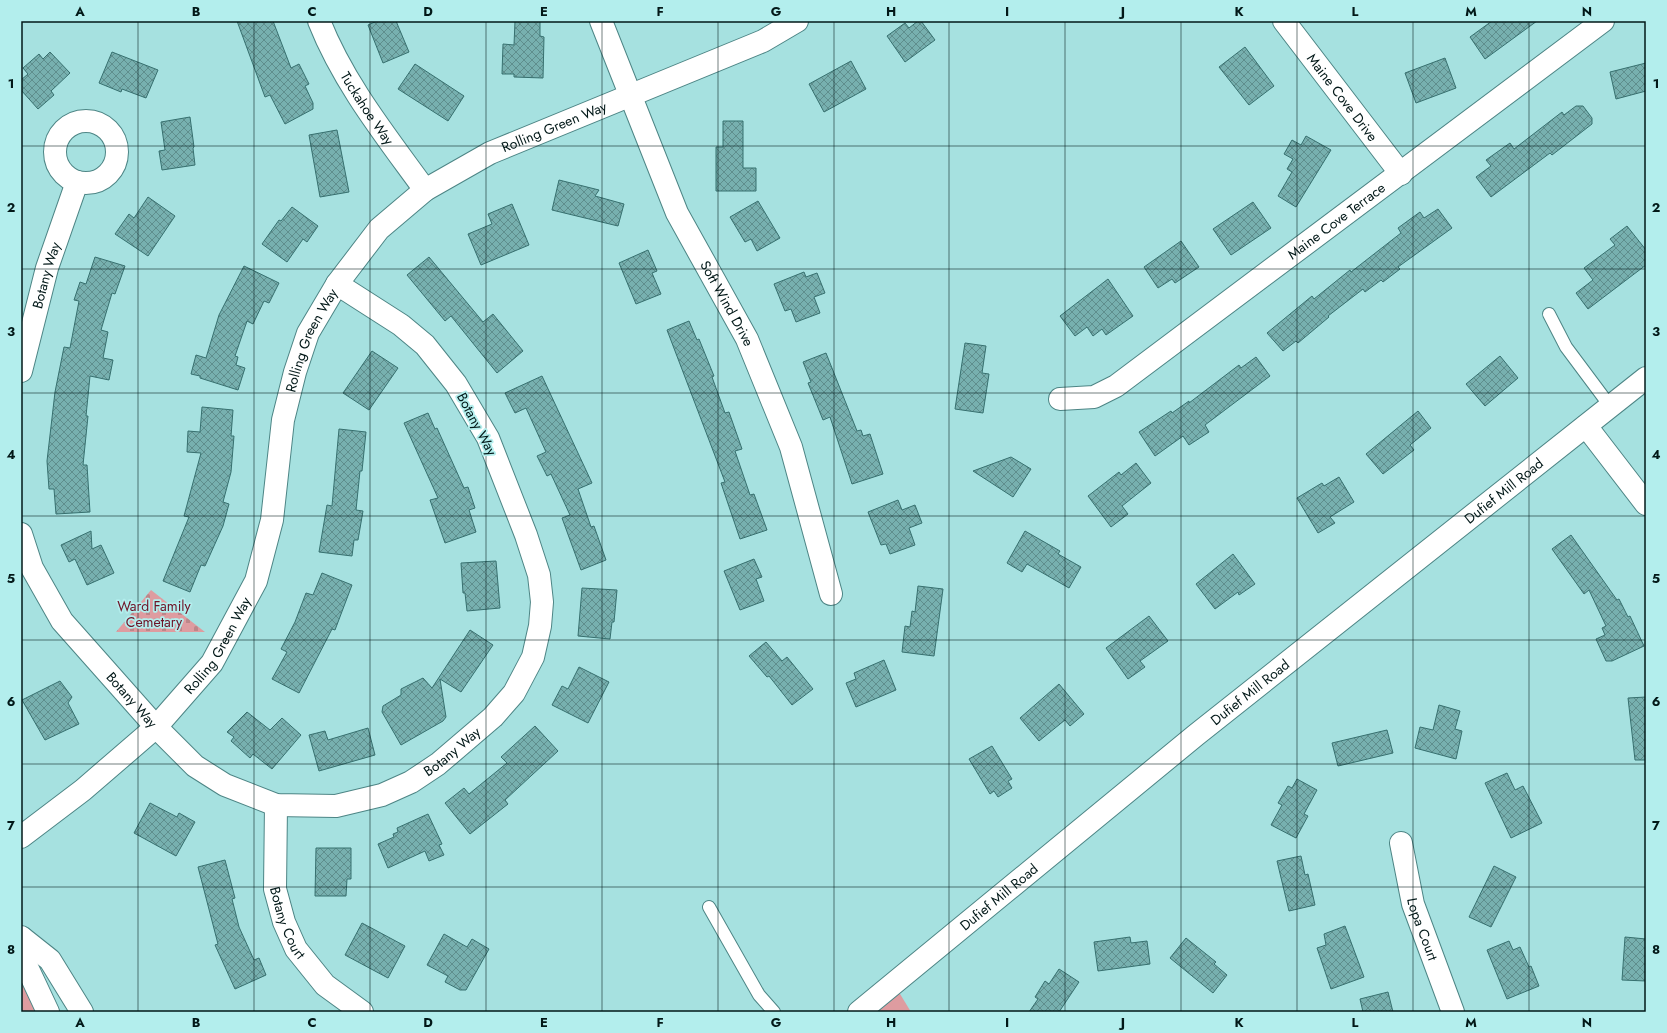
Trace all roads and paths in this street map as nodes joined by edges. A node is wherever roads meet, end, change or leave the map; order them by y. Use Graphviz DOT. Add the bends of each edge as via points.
graph roads {
  1 [pos="319,21"];
  2 [pos="601,21"];
  3 [pos="797,21"];
  4 [pos="1284,21"];
  5 [pos="1603,21"];
  6 [pos="632,96"];
  7 [pos="1401,174"];
  8 [pos="77,182"];
  9 [pos="425,190"];
  10 [pos="337,284"];
  11 [pos="1550,314"];
  12 [pos="21,367"];
  13 [pos="21,371"];
  14 [pos="1646,378"];
  15 [pos="1060,399"];
  16 [pos="1610,406"];
  17 [pos="1586,426"];
  18 [pos="1646,504"];
  19 [pos="21,534"];
  20 [pos="831,594"];
  21 [pos="156,727"];
  22 [pos="276,805"];
  23 [pos="21,837"];
  24 [pos="1401,843"];
  25 [pos="709,907"];
  26 [pos="21,938"];
  27 [pos="48,1012"];
  28 [pos="82,1012"];
  29 [pos="362,1012"];
  30 [pos="774,1012"];
  31 [pos="859,1012"];
  32 [pos="1453,1012"];
  1 -- 9 [label="street, Tuckahoe Way" via="326,39 360,100"];
  2 -- 6 [label="street, Soft Wind Drive"];
  3 -- 6 [label="street, Rolling Green Way" via="763,41"];
  4 -- 7 [label="street, Maine Cove Drive"];
  5 -- 7 [label="street, Maine Cove Terrace"];
  6 -- 9 [label="street, Rolling Green Way" via="490,153"];
  6 -- 20 [label="street, Soft Wind Drive" via="677,213 747,339 791,447"];
  7 -- 15 [label="street, Maine Cove Terrace" via="1116,386 1094,397"];
  8 -- 12 [label="street, Botany Way" via="46,268"];
  9 -- 10 [label="street, Rolling Green Way" via="379,229"];
  10 -- 21 [label="street, Rolling Green Way" via="308,332 295,372 283,420 272,520 256,581 212,663"];
  10 -- 22 [label="street, Botany Way" via="401,324 425,345 456,384 484,431 526,535 539,575 542,602 540,626 533,657 514,694 493,717 438,764 411,782 382,795 336,806"];
  11 -- 16 [label="lane" via="1566,347"];
  12 -- 13 [label="street, Botany Way"];
  14 -- 16 [label="street, Dufief Mill Road"];
  16 -- 17 [label="street, Dufief Mill Road"];
  17 -- 18 [label="street"];
  17 -- 31 [label="street, Dufief Mill Road" via="1196,735"];
  19 -- 21 [label="street, Botany Way" via="32,568 62,621"];
  21 -- 22 [label="street, Botany Way" via="195,766 225,785"];
  21 -- 23 [label="street, Rolling Green Way" via="83,790"];
  22 -- 29 [label="street, Botany Court" via="275,889 284,922 296,949 325,985"];
  24 -- 32 [label="street, Lopa Court" via="1413,904"];
  25 -- 30 [label="lane" via="759,995"];
  26 -- 27 [label="street" via="26,965"];
  26 -- 28 [label="street" via="50,960"];
}
